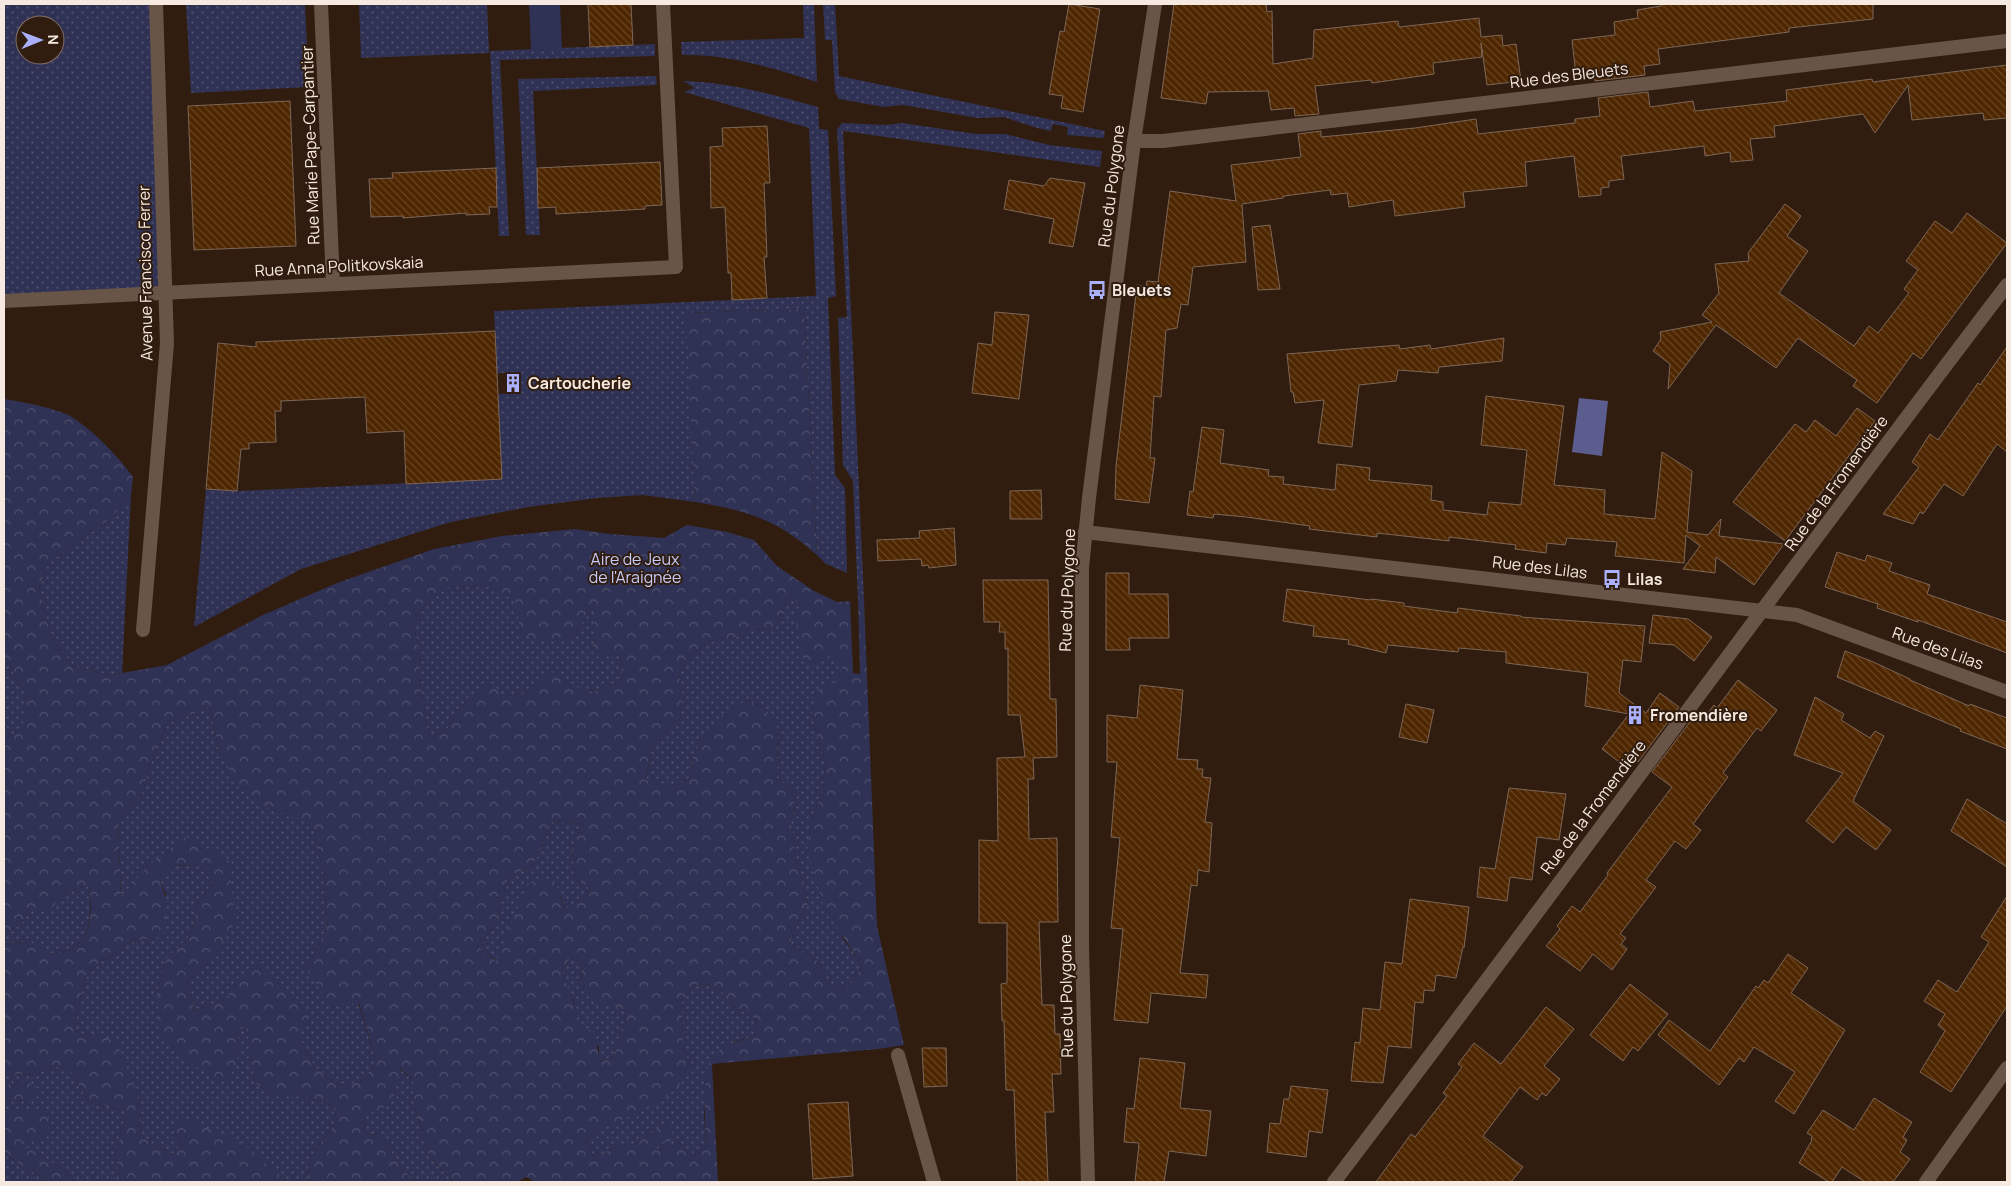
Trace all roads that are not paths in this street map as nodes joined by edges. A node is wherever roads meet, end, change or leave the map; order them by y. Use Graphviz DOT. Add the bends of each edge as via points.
graph roads {
  1 [pos="156,4"];
  2 [pos="321,4"];
  3 [pos="663,4"];
  4 [pos="1155,4"];
  5 [pos="2007,41"];
  6 [pos="1134,141"];
  7 [pos="333,284"];
  8 [pos="2007,285"];
  9 [pos="165,293"];
  10 [pos="4,301"];
  11 [pos="1086,532"];
  12 [pos="1763,611"];
  13 [pos="143,630"];
  14 [pos="2007,692"];
  15 [pos="898,1055"];
  16 [pos="2007,1068"];
  17 [pos="934,1182"];
  18 [pos="1088,1182"];
  19 [pos="1334,1182"];
  20 [pos="1926,1182"];
  1 -- 9 [label="street, Avenue Francisco Ferrer"];
  2 -- 7 [label="street, Rue Marie Pape-Carpantier"];
  3 -- 7 [label="street, Rue Anna Politkovskaia" via="676,267"];
  4 -- 6 [label="street, Rue du Polygone"];
  5 -- 6 [label="street, Rue des Bleuets" via="1163,141"];
  6 -- 11 [label="street, Rue du Polygone"];
  7 -- 9 [label="street, Rue Anna Politkovskaia"];
  8 -- 12 [label="street, Rue de la Fromendière"];
  9 -- 10 [label="street, Rue Anna Politkovskaia"];
  9 -- 13 [label="street, Avenue Francisco Ferrer" via="167,343"];
  11 -- 12 [label="street, Rue des Lilas"];
  11 -- 18 [label="street, Rue du Polygone" via="1082,568 1081,698"];
  12 -- 14 [label="street, Rue des Lilas" via="1797,615"];
  12 -- 19 [label="street, Rue de la Fromendière"];
  15 -- 17 [label="street"];
  16 -- 20 [label="street"];
}
